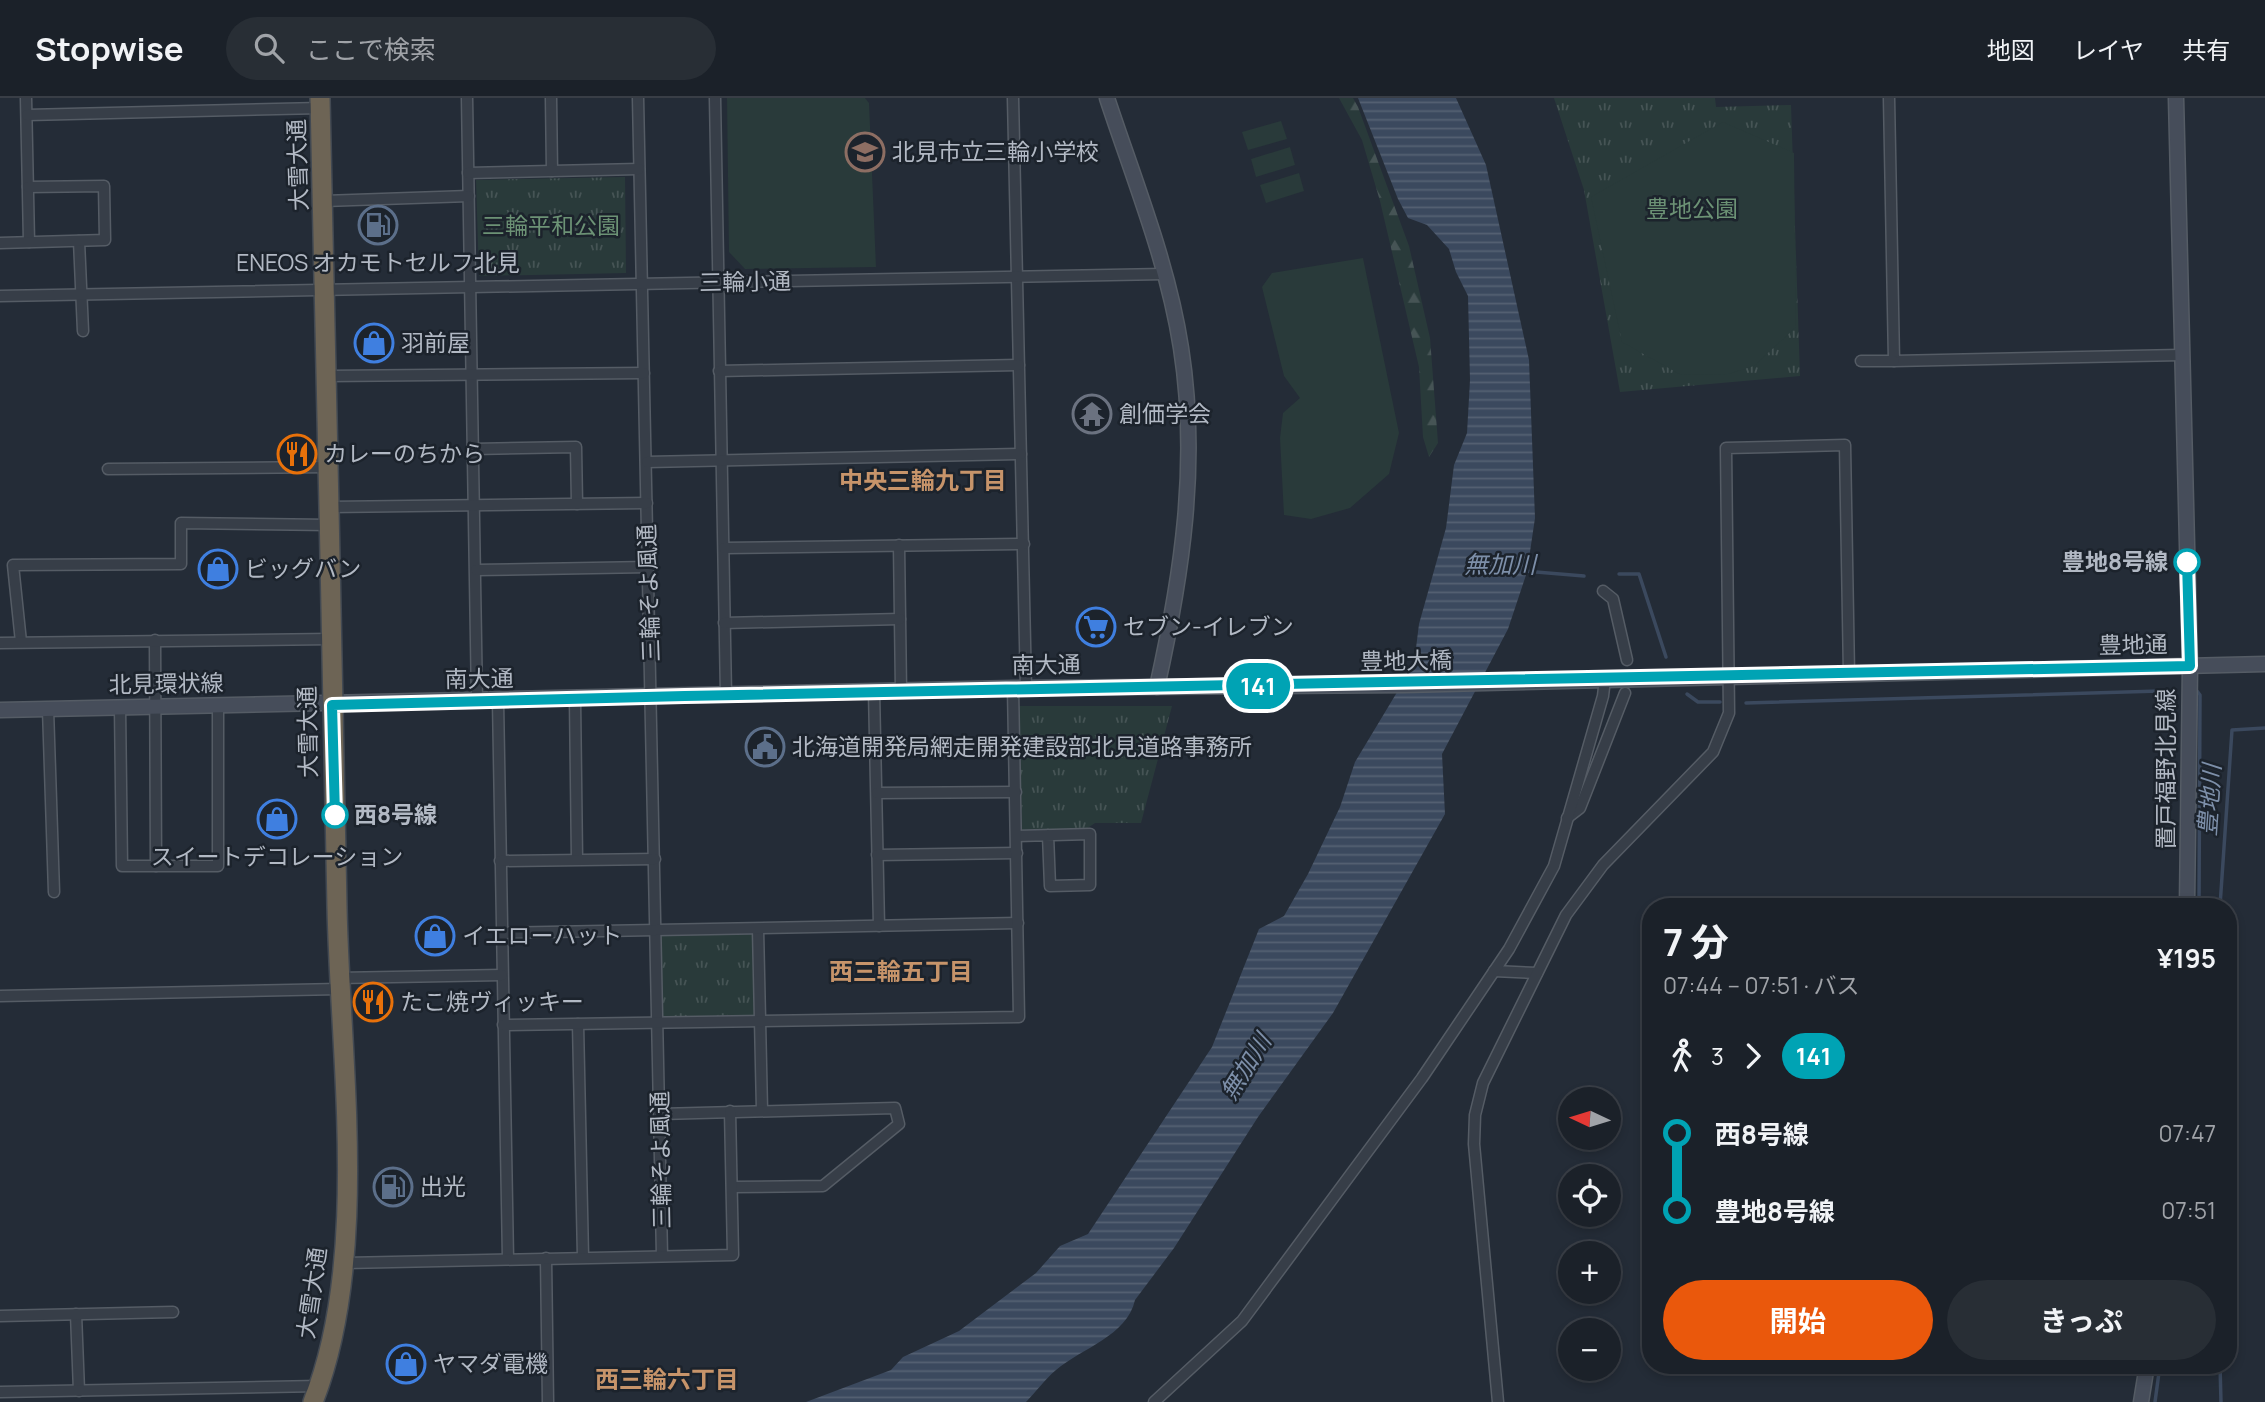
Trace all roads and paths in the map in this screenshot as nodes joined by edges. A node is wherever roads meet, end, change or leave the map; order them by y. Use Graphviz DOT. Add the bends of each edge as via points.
graph roads {
  1 [pos="26,98"];
  2 [pos="467,98"];
  3 [pos="551,98"];
  4 [pos="638,98"];
  5 [pos="715,98"];
  6 [pos="1013,98"];
  7 [pos="1107,98"];
  8 [pos="1889,98"];
  9 [pos="2176,98"];
  10 [pos="320,103"];
  11 [pos="27,115"];
  12 [pos="639,169"];
  13 [pos="552,171"];
  14 [pos="468,173"];
  15 [pos="28,187"];
  16 [pos="469,196"];
  17 [pos="324,201"];
  18 [pos="79,241"];
  19 [pos="29,242"];
  20 [pos="0,243"];
  21 [pos="1164,274"];
  22 [pos="1017,276"];
  23 [pos="718,283"];
  24 [pos="642,285"];
  25 [pos="472,287"];
  26 [pos="326,290"];
  27 [pos="82,295"];
  28 [pos="0,296"];
  29 [pos="83,331"];
  30 [pos="2181,355"];
  31 [pos="1861,361"];
  32 [pos="1894,361"];
  33 [pos="1019,365"];
  34 [pos="719,372"];
  35 [pos="644,373"];
  36 [pos="473,375"];
  37 [pos="328,376"];
  38 [pos="474,449"];
  39 [pos="1021,454"];
  40 [pos="722,460"];
  41 [pos="647,462"];
  42 [pos="329,467"];
  43 [pos="108,469"];
  44 [pos="647,503"];
  45 [pos="577,504"];
  46 [pos="475,505"];
  47 [pos="330,516"];
  48 [pos="1024,544"];
  49 [pos="899,545"];
  50 [pos="724,548"];
  51 [pos="649,567"];
  52 [pos="476,570"];
  53 [pos="1603,591"];
  54 [pos="900,618"];
  55 [pos="724,623"];
  56 [pos="331,639"];
  57 [pos="155,640"];
  58 [pos="21,642"];
  59 [pos="0,643"];
  60 [pos="1627,660"];
  61 [pos="2265,664"];
  62 [pos="2190,666"];
  63 [pos="1849,674"];
  64 [pos="1731,676"];
  65 [pos="1599,679"];
  66 [pos="1157,687"];
  67 [pos="1020,688"];
  68 [pos="874,691"];
  69 [pos="901,691"];
  70 [pos="1625,693"];
  71 [pos="726,695"];
  72 [pos="652,698"];
  73 [pos="575,699"];
  74 [pos="477,701"];
  75 [pos="498,701"];
  76 [pos="332,705"];
  77 [pos="218,706"];
  78 [pos="120,707"];
  79 [pos="155,707"];
  80 [pos="0,709"];
  81 [pos="48,709"];
  82 [pos="1016,792"];
  83 [pos="877,793"];
  84 [pos="1567,818"];
  85 [pos="1048,835"];
  86 [pos="1017,836"];
  87 [pos="1017,853"];
  88 [pos="877,855"];
  89 [pos="577,859"];
  90 [pos="655,859"];
  91 [pos="500,861"];
  92 [pos="156,866"];
  93 [pos="54,892"];
  94 [pos="2187,898"];
  95 [pos="1018,923"];
  96 [pos="879,926"];
  97 [pos="758,929"];
  98 [pos="656,931"];
  99 [pos="501,933"];
  100 [pos="1494,971"];
  101 [pos="1537,973"];
  102 [pos="502,975"];
  103 [pos="338,984"];
  104 [pos="0,996"];
  105 [pos="760,1020"];
  106 [pos="658,1022"];
  107 [pos="578,1024"];
  108 [pos="503,1025"];
  109 [pos="762,1110"];
  110 [pos="730,1111"];
  111 [pos="660,1114"];
  112 [pos="733,1187"];
  113 [pos="662,1256"];
  114 [pos="583,1257"];
  115 [pos="546,1258"];
  116 [pos="508,1259"];
  117 [pos="345,1263"];
  118 [pos="173,1312"];
  119 [pos="76,1314"];
  120 [pos="0,1316"];
  121 [pos="2146,1374"];
  122 [pos="79,1391"];
  123 [pos="0,1392"];
  124 [pos="316,1394"];
  125 [pos="548,1402"];
  126 [pos="1154,1402"];
  127 [pos="1497,1402"];
  128 [pos="2141,1402"];
  1 -- 11 [label="street"];
  2 -- 14 [label="street"];
  3 -- 13 [label="street"];
  4 -- 12 [label="street, 三輪そよ風通"];
  5 -- 23 [label="street"];
  6 -- 22 [label="street"];
  7 -- 21 [label="main road"];
  8 -- 32 [label="street"];
  9 -- 30 [label="main road, 豊地通"];
  10 -- 11 [label="street"];
  10 -- 17 [label="highway, 大雪大通"];
  11 -- 15 [label="street"];
  12 -- 13 [label="street"];
  12 -- 24 [label="street, 三輪そよ風通"];
  13 -- 14 [label="street"];
  14 -- 16 [label="street"];
  15 -- 18 [label="street" via="104,186 105,240"];
  15 -- 19 [label="street"];
  16 -- 17 [label="street"];
  16 -- 25 [label="street"];
  17 -- 26 [label="highway, 大雪大通"];
  18 -- 19 [label="street"];
  18 -- 27 [label="street"];
  19 -- 20 [label="street"];
  21 -- 22 [label="street, 三輪小通"];
  21 -- 66 [label="main road" via="1181,348 1190,461 1184,549"];
  22 -- 23 [label="street, 三輪小通"];
  22 -- 33 [label="street"];
  23 -- 24 [label="street, 三輪小通"];
  23 -- 34 [label="street"];
  24 -- 25 [label="street, 三輪小通"];
  24 -- 35 [label="street, 三輪そよ風通"];
  25 -- 26 [label="street, 三輪小通"];
  25 -- 36 [label="street"];
  26 -- 27 [label="street, 三輪小通"];
  26 -- 37 [label="highway, 大雪大通"];
  27 -- 28 [label="street, 三輪小通"];
  27 -- 29 [label="street"];
  30 -- 32 [label="street"];
  30 -- 62 [label="main road, 豊地通"];
  31 -- 32 [label="street"];
  33 -- 34 [label="street"];
  33 -- 39 [label="street"];
  34 -- 40 [label="street"];
  35 -- 36 [label="street"];
  35 -- 41 [label="street, 三輪そよ風通"];
  36 -- 37 [label="street"];
  36 -- 38 [label="street"];
  37 -- 42 [label="highway, 大雪大通"];
  38 -- 45 [label="street" via="576,447"];
  38 -- 46 [label="street"];
  39 -- 40 [label="street"];
  39 -- 48 [label="street"];
  40 -- 41 [label="street"];
  40 -- 50 [label="street"];
  41 -- 44 [label="street, 三輪そよ風通"];
  42 -- 43 [label="street"];
  42 -- 47 [label="highway, 大雪大通"];
  44 -- 45 [label="street"];
  44 -- 51 [label="street, 三輪そよ風通"];
  45 -- 46 [label="street"];
  46 -- 47 [label="street"];
  46 -- 52 [label="street"];
  47 -- 56 [label="highway, 大雪大通"];
  47 -- 58 [label="street" via="181,523 181,564 13,565"];
  48 -- 49 [label="street"];
  48 -- 67 [label="street"];
  49 -- 50 [label="street"];
  49 -- 54 [label="street"];
  50 -- 55 [label="street"];
  51 -- 52 [label="street"];
  51 -- 72 [label="street, 三輪そよ風通"];
  52 -- 74 [label="street"];
  53 -- 60 [label="street" via="1613,599"];
  54 -- 55 [label="street"];
  54 -- 69 [label="street"];
  55 -- 71 [label="street"];
  56 -- 57 [label="street"];
  56 -- 76 [label="highway, 大雪大通"];
  57 -- 58 [label="street"];
  57 -- 79 [label="street"];
  58 -- 59 [label="street"];
  61 -- 62 [label="main road, 置戸福野北見線"];
  62 -- 63 [label="main road, 豊地通"];
  62 -- 94 [label="main road, 置戸福野北見線"];
  63 -- 64 [label="main road, 豊地通"];
  63 -- 64 [label="street" via="1845,445 1726,448"];
  64 -- 65 [label="main road, 豊地通"];
  64 -- 101 [label="street" via="1729,713 1713,752 1603,865 1566,915"];
  65 -- 66 [label="main road, 豊地大橋"];
  65 -- 84 [label="street" via="1603,696"];
  66 -- 67 [label="main road, 南大通"];
  67 -- 69 [label="main road, 南大通"];
  67 -- 82 [label="street"];
  68 -- 69 [label="main road, 南大通"];
  68 -- 71 [label="main road, 南大通"];
  68 -- 83 [label="street"];
  70 -- 84 [label="street" via="1580,808"];
  71 -- 72 [label="main road, 南大通"];
  72 -- 73 [label="main road, 南大通"];
  72 -- 90 [label="street, 三輪そよ風通"];
  73 -- 75 [label="main road, 南大通"];
  73 -- 89 [label="street"];
  74 -- 75 [label="main road, 南大通"];
  74 -- 76 [label="main road, 南大通"];
  75 -- 91 [label="street"];
  76 -- 77 [label="main road, 北見環状線"];
  76 -- 103 [label="highway, 大雪大通"];
  77 -- 79 [label="main road, 北見環状線"];
  77 -- 92 [label="street" via="218,866"];
  78 -- 79 [label="main road, 北見環状線"];
  78 -- 81 [label="main road, 北見環状線"];
  78 -- 92 [label="street" via="122,866"];
  79 -- 92 [label="street"];
  80 -- 81 [label="main road, 北見環状線"];
  81 -- 93 [label="street"];
  82 -- 83 [label="street"];
  82 -- 86 [label="street"];
  83 -- 88 [label="street"];
  84 -- 100 [label="street" via="1554,866"];
  85 -- 85 [label="street" via="1090,834 1090,886 1050,886"];
  85 -- 86 [label="street"];
  86 -- 87 [label="street"];
  87 -- 88 [label="street"];
  87 -- 95 [label="street"];
  88 -- 96 [label="street"];
  89 -- 90 [label="street"];
  89 -- 91 [label="street"];
  90 -- 98 [label="street, 三輪そよ風通"];
  91 -- 99 [label="street"];
  95 -- 96 [label="street"];
  95 -- 105 [label="street" via="1019,1017"];
  96 -- 97 [label="street"];
  97 -- 98 [label="street"];
  97 -- 105 [label="street"];
  98 -- 99 [label="street"];
  98 -- 106 [label="street, 三輪そよ風通"];
  99 -- 102 [label="street"];
  100 -- 101 [label="street"];
  100 -- 126 [label="street" via="1422,1078 1242,1321"];
  101 -- 127 [label="street" via="1497,1049 1475,1115"];
  102 -- 103 [label="street"];
  102 -- 108 [label="street"];
  103 -- 104 [label="street"];
  103 -- 117 [label="highway, 大雪大通" via="346,1162"];
  105 -- 106 [label="street"];
  105 -- 109 [label="street"];
  106 -- 107 [label="street"];
  106 -- 111 [label="street, 三輪そよ風通"];
  107 -- 108 [label="street"];
  107 -- 114 [label="street"];
  108 -- 116 [label="street"];
  109 -- 110 [label="street"];
  109 -- 112 [label="street" via="895,1108 899,1124 823,1186"];
  110 -- 111 [label="street"];
  110 -- 112 [label="street"];
  111 -- 113 [label="street, 三輪そよ風通"];
  112 -- 113 [label="street" via="733,1255"];
  113 -- 114 [label="street"];
  114 -- 115 [label="street"];
  115 -- 116 [label="street"];
  115 -- 125 [label="street"];
  116 -- 117 [label="street"];
  117 -- 124 [label="highway, 大雪大通" via="334,1332"];
  118 -- 119 [label="street"];
  119 -- 120 [label="street"];
  119 -- 122 [label="street"];
  121 -- 128 [label="main road"];
  122 -- 123 [label="street"];
  122 -- 124 [label="street"];
}
